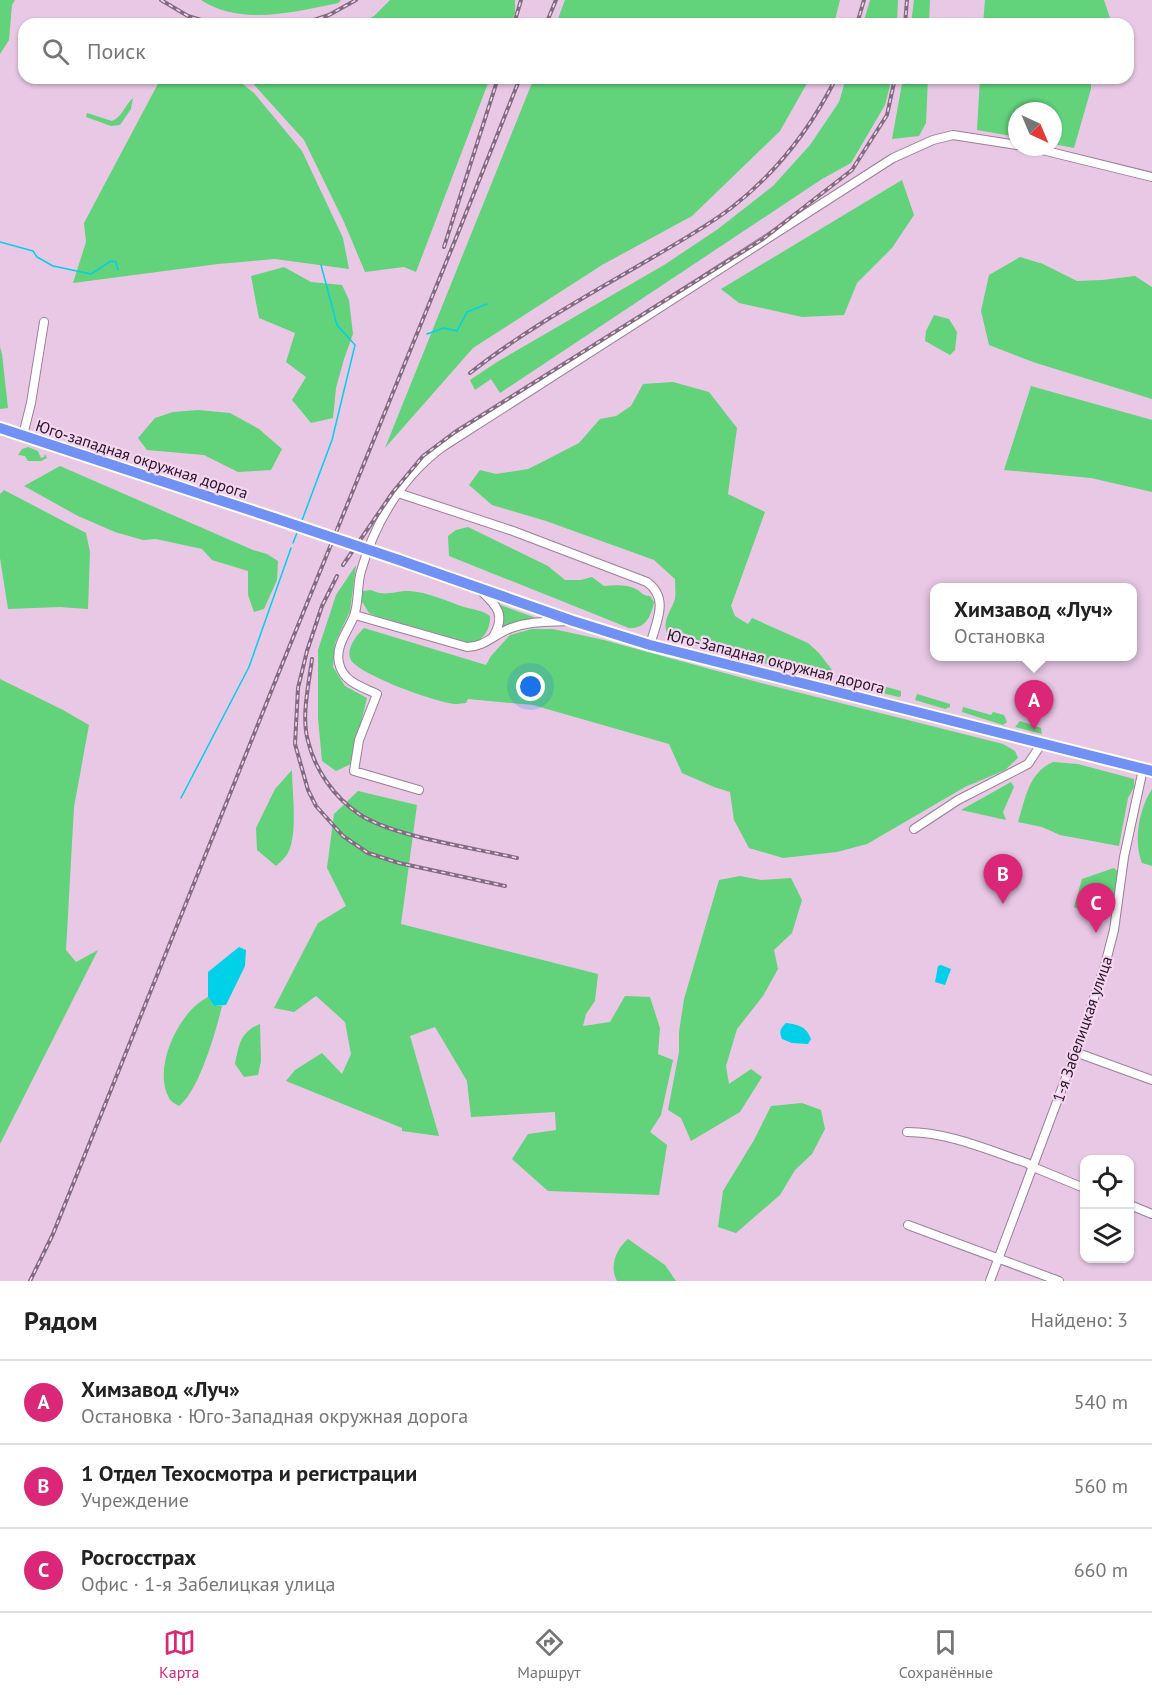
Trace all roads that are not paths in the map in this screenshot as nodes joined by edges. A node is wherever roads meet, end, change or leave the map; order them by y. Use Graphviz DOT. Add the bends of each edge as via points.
graph roads {
  1 [pos="1008,144"];
  2 [pos="1062,155"];
  3 [pos="1152,177"];
  4 [pos="44,322"];
  5 [pos="0,429"];
  6 [pos="23,435"];
  7 [pos="398,493"];
  8 [pos="399,560"];
  9 [pos="476,586"];
  10 [pos="355,615"];
  11 [pos="573,621"];
  12 [pos="492,637"];
  13 [pos="650,645"];
  14 [pos="1042,743"];
  15 [pos="1147,770"];
  16 [pos="419,790"];
  17 [pos="914,829"];
  18 [pos="1075,1052"];
  19 [pos="1152,1080"];
  20 [pos="907,1132"];
  21 [pos="1033,1167"];
  22 [pos="1080,1186"];
  23 [pos="1134,1207"];
  24 [pos="1152,1214"];
  25 [pos="908,1225"];
  26 [pos="999,1258"];
  27 [pos="990,1281"];
  28 [pos="1059,1281"];
  1 -- 7 [label="street" via="953,135 893,158 444,446 417,468"];
  2 -- 3 [label="street"];
  4 -- 6 [label="street"];
  5 -- 6 [label="highway, Юго-западная окружная дорога"];
  6 -- 8 [label="highway, Юго-западная окружная дорога, bridge"];
  7 -- 10 [label="street" via="382,519 364,564"];
  7 -- 13 [label="street" via="647,582 661,600"];
  8 -- 9 [label="highway, Юго-Западная окружная дорога"];
  9 -- 11 [label="highway, Юго-Западная окружная дорога"];
  9 -- 12 [label="street" via="498,610 499,624"];
  10 -- 12 [label="street" via="467,647"];
  10 -- 16 [label="street" via="340,644 339,663 348,680 377,694 359,740 354,771"];
  11 -- 12 [label="street" via="529,623"];
  11 -- 13 [label="highway, Юго-Западная окружная дорога"];
  13 -- 14 [label="highway, Юго-Западная окружная дорога"];
  14 -- 15 [label="highway, Юго-Западная окружная дорога"];
  14 -- 17 [label="street" via="1028,764 958,800"];
  15 -- 18 [label="street, 1-я Забелицкая улица" via="1124,856 1114,930"];
  18 -- 19 [label="street"];
  18 -- 21 [label="street, 1-я Забелицкая улица"];
  20 -- 21 [label="street" via="927,1132 961,1141"];
  21 -- 22 [label="street"];
  21 -- 26 [label="street, 1-я Забелицкая улица"];
  23 -- 24 [label="street"];
  25 -- 26 [label="street"];
  26 -- 27 [label="street, 1-я Забелицкая улица"];
  26 -- 28 [label="street"];
}
